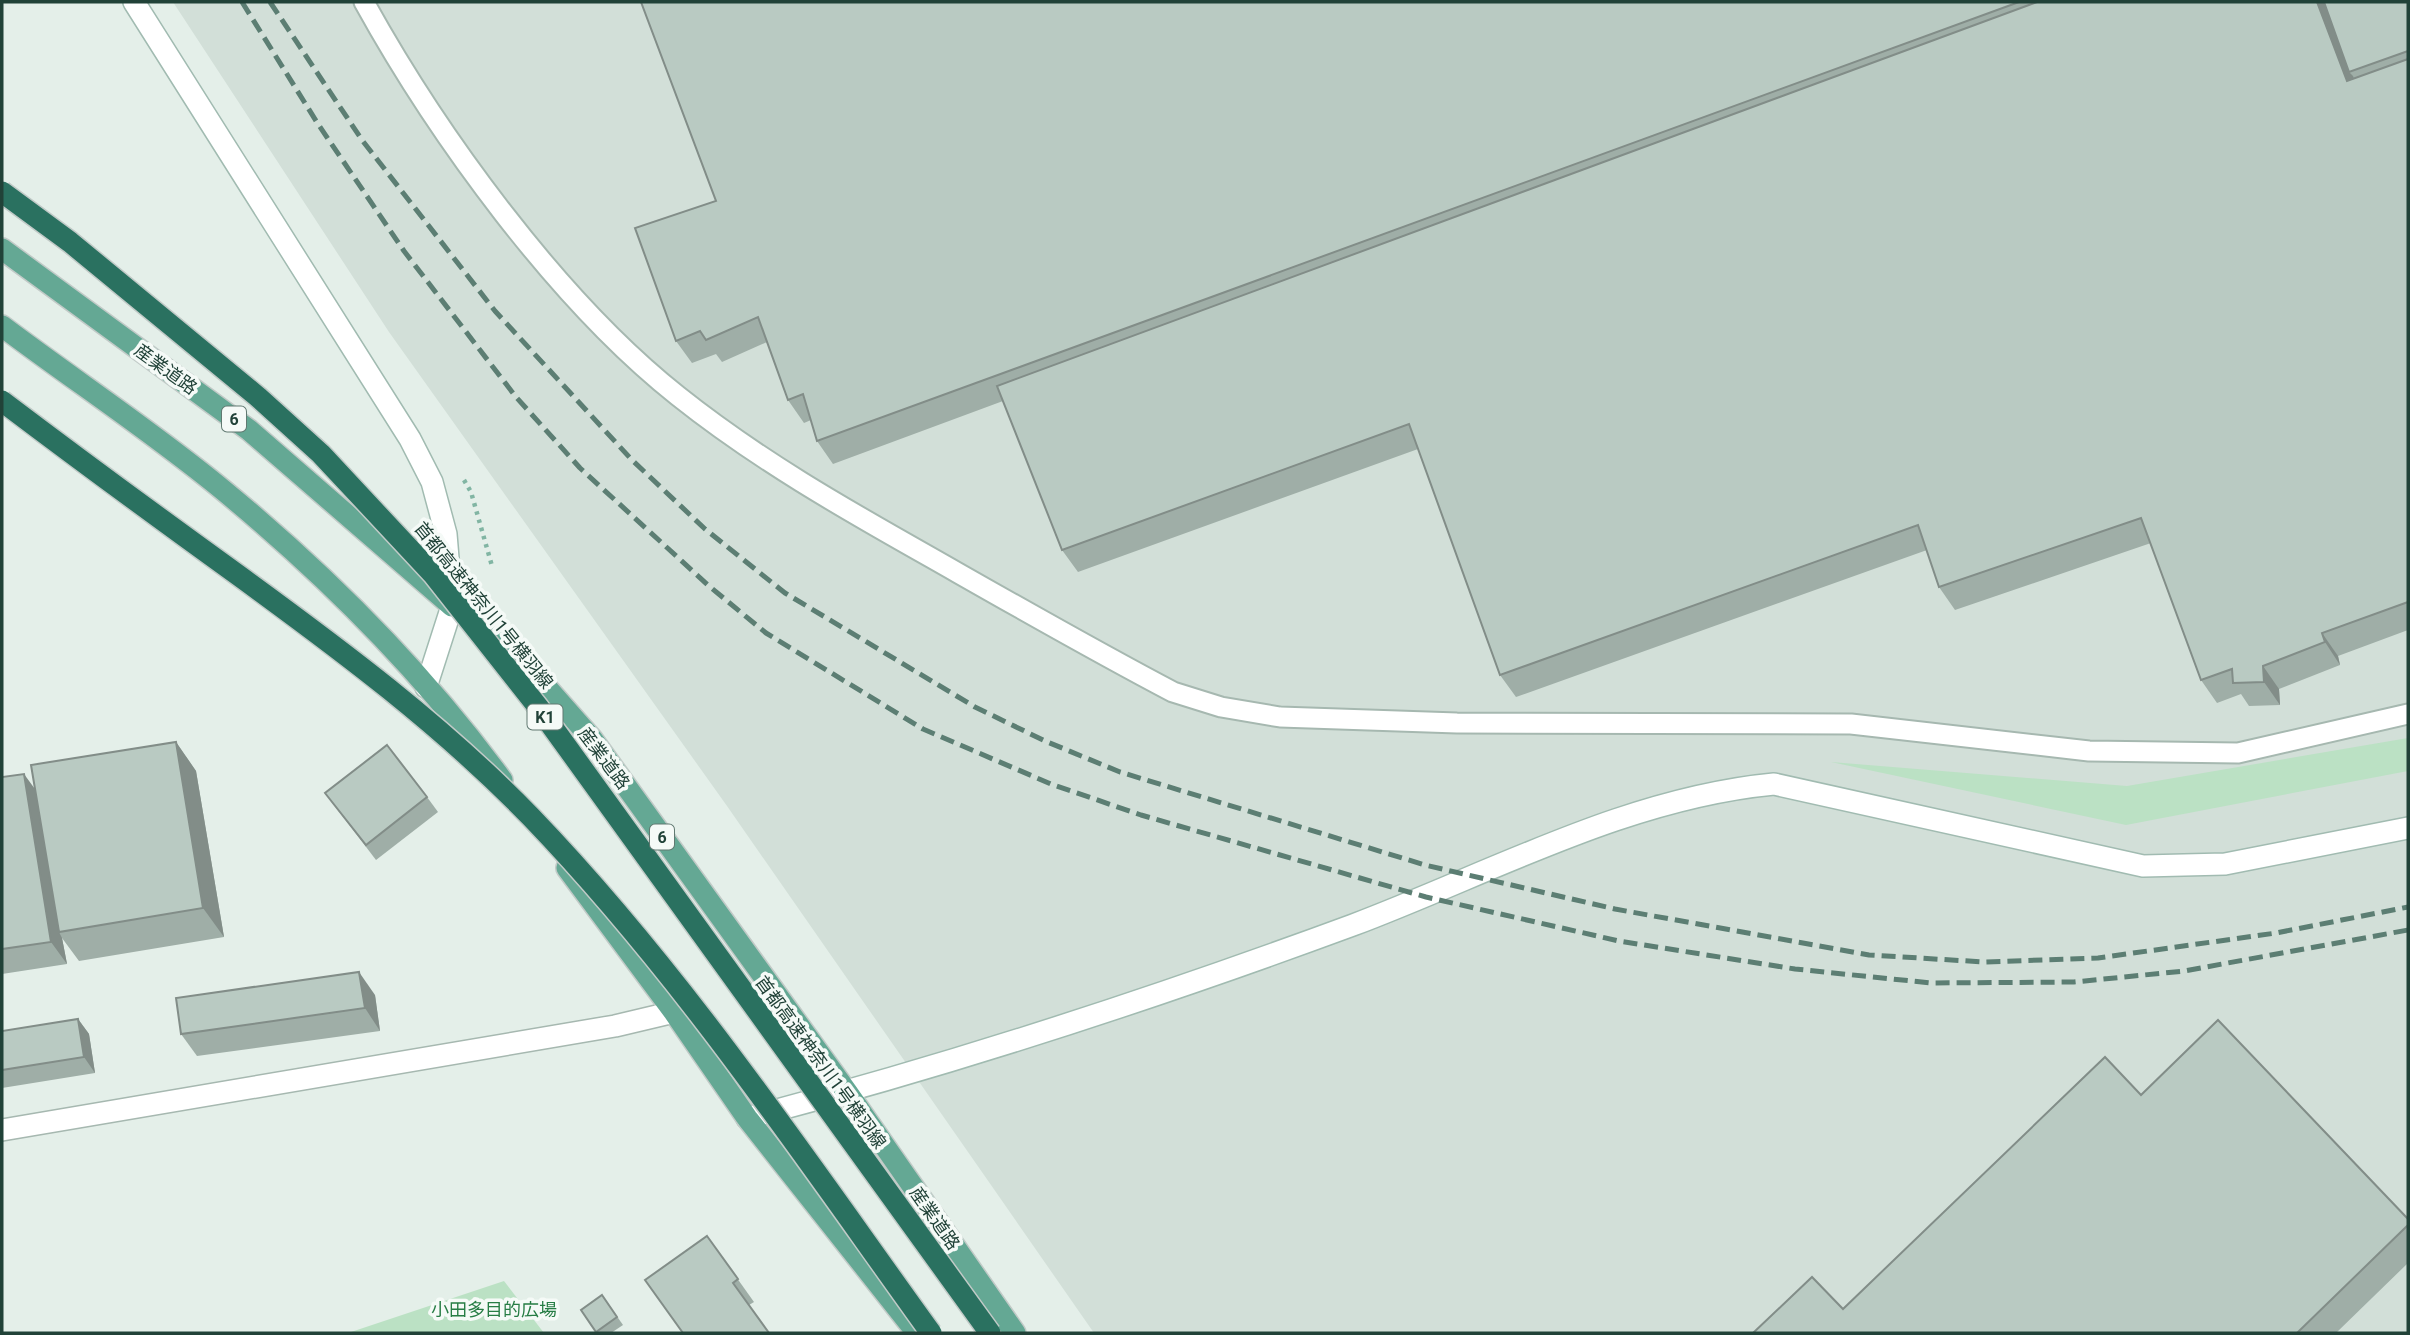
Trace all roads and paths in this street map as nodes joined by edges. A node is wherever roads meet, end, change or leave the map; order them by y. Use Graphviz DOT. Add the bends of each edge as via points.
graph roads {
  1 [pos="134,2"];
  2 [pos="364,2"];
  3 [pos="2,192"];
  4 [pos="2,249"];
  5 [pos="2,326"];
  6 [pos="2,401"];
  7 [pos="452,606"];
  8 [pos="426,687"];
  9 [pos="2408,714"];
  10 [pos="2408,828"];
  11 [pos="674,1013"];
  12 [pos="847,1092"];
  13 [pos="747,1118"];
  14 [pos="2,1130"];
  15 [pos="917,1333"];
  16 [pos="931,1333"];
  17 [pos="990,1333"];
  18 [pos="1015,1333"];
  1 -- 7 [label="street" via="421,461 432,482 446,534"];
  2 -- 9 [label="lane" via="404,71 501,208 611,336 677,396 805,486 1173,692 1221,707 1280,717 1457,723 1851,724 2090,751 2238,753"];
  3 -- 17 [label="highway, 首都高速神奈川1号横羽線 / K1, bridge" via="258,397 340,474 433,574 546,719"];
  4 -- 7 [label="main road, 産業道路 / 6" via="249,430"];
  5 -- 8 [label="main road" via="222,489 333,586"];
  6 -- 16 [label="highway, bridge" via="370,671 530,816 638,936"];
  7 -- 8 [label="street"];
  7 -- 12 [label="main road, 産業道路 / 6" via="532,671 592,739"];
  8 -- 11 [label="main road" via="494,768"];
  10 -- 12 [label="street" via="2225,864 2143,866 1774,784 1730,788 1631,813 1353,925 1188,984"];
  11 -- 13 [label="main road"];
  11 -- 14 [label="street"];
  12 -- 13 [label="street"];
  12 -- 18 [label="main road, 産業道路 / 6"];
  13 -- 15 [label="main road"];
}
